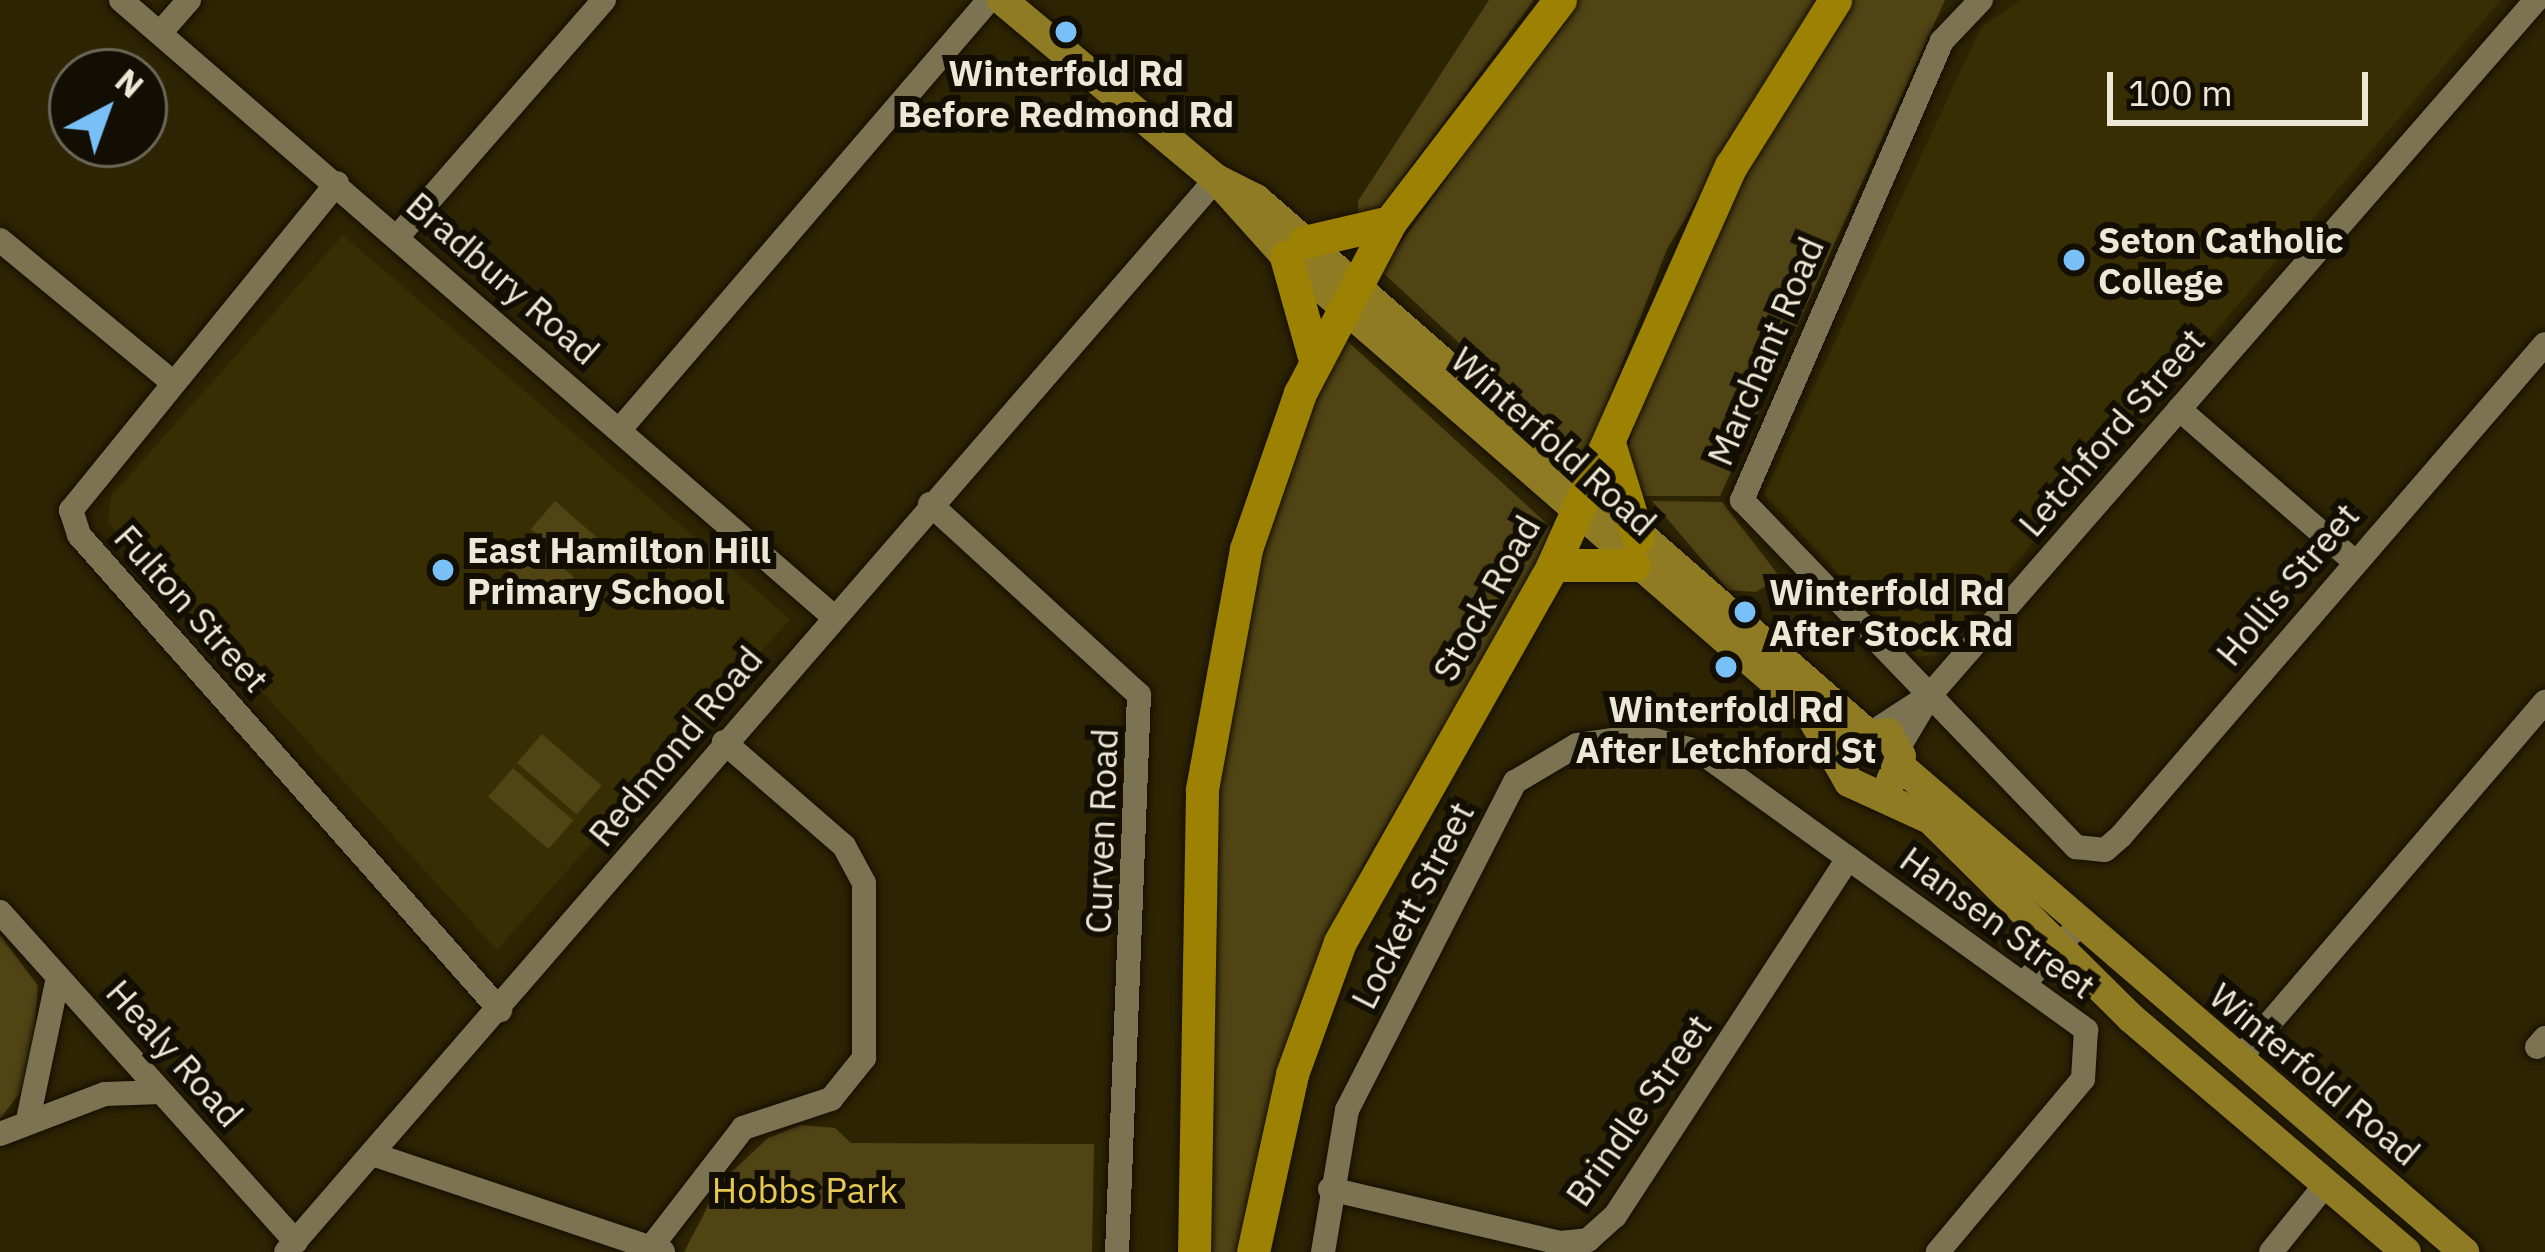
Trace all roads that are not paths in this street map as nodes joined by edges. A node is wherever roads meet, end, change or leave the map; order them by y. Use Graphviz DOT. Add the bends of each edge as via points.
graph roads {
  1 [pos="122,0"];
  2 [pos="189,0"];
  3 [pos="604,0"];
  4 [pos="988,0"];
  5 [pos="1002,0"];
  6 [pos="1560,0"];
  7 [pos="1835,0"];
  8 [pos="1981,0"];
  9 [pos="2536,0"];
  10 [pos="160,33"];
  11 [pos="1216,179"];
  12 [pos="337,183"];
  13 [pos="1390,222"];
  14 [pos="399,235"];
  15 [pos="0,240"];
  16 [pos="1295,249"];
  17 [pos="1349,295"];
  18 [pos="2545,344"];
  19 [pos="1316,360"];
  20 [pos="170,380"];
  21 [pos="2180,409"];
  22 [pos="622,427"];
  23 [pos="1609,443"];
  24 [pos="1581,503"];
  25 [pos="930,504"];
  26 [pos="1636,551"];
  27 [pos="2354,561"];
  28 [pos="1553,565"];
  29 [pos="833,616"];
  30 [pos="1930,695"];
  31 [pos="2544,706"];
  32 [pos="724,742"];
  33 [pos="1885,742"];
  34 [pos="1701,752"];
  35 [pos="1839,760"];
  36 [pos="1875,789"];
  37 [pos="2076,847"];
  38 [pos="1849,858"];
  39 [pos="0,912"];
  40 [pos="2079,925"];
  41 [pos="2057,949"];
  42 [pos="58,976"];
  43 [pos="2026,981"];
  44 [pos="500,1010"];
  45 [pos="2238,1060"];
  46 [pos="161,1092"];
  47 [pos="29,1114"];
  48 [pos="0,1133"];
  49 [pos="375,1155"];
  50 [pos="2326,1184"];
  51 [pos="1330,1189"];
  52 [pos="291,1247"];
  53 [pos="659,1247"];
  54 [pos="1117,1252"];
  55 [pos="1194,1252"];
  56 [pos="1253,1252"];
  57 [pos="1323,1252"];
  58 [pos="1938,1252"];
  59 [pos="2271,1252"];
  60 [pos="2406,1252"];
  61 [pos="2464,1252"];
  1 -- 10 [label="street, Bradbury Road"];
  2 -- 10 [label="street"];
  3 -- 14 [label="street"];
  4 -- 22 [label="street"];
  5 -- 11 [label="main road, Winterfold Road"];
  6 -- 13 [label="highway"];
  7 -- 23 [label="highway, Stock Road" via="1731,166"];
  8 -- 30 [label="street, Marchant Road" via="1942,40 1742,490 1768,539"];
  9 -- 21 [label="street, Letchford Street"];
  10 -- 12 [label="street, Bradbury Road"];
  11 -- 16 [label="main road, Winterfold Road"];
  11 -- 25 [label="street, Redmond Road"];
  12 -- 14 [label="street, Bradbury Road"];
  12 -- 20 [label="street, Fulton Street"];
  13 -- 16 [label="highway"];
  13 -- 17 [label="highway"];
  14 -- 22 [label="street, Bradbury Road"];
  15 -- 20 [label="street"];
  16 -- 17 [label="main road, Winterfold Road"];
  16 -- 19 [label="highway"];
  17 -- 19 [label="highway"];
  17 -- 24 [label="main road, Winterfold Road"];
  18 -- 27 [label="street, Hollis Street"];
  19 -- 55 [label="highway" via="1246,549 1208,733"];
  20 -- 44 [label="street, Fulton Street" via="80,488 71,509 79,535"];
  21 -- 27 [label="street"];
  21 -- 30 [label="street, Letchford Street"];
  22 -- 29 [label="street, Bradbury Road"];
  23 -- 24 [label="highway, Stock Road"];
  23 -- 26 [label="highway"];
  24 -- 26 [label="main road, Winterfold Road"];
  24 -- 28 [label="highway, Stock Road"];
  25 -- 29 [label="street, Redmond Road"];
  25 -- 54 [label="street, Curven Road" via="1139,695"];
  26 -- 28 [label="highway"];
  26 -- 33 [label="main road, Winterfold Road"];
  26 -- 35 [label="main road, Winterfold Road" via="1808,711"];
  27 -- 37 [label="street, Hollis Street" via="2121,836 2105,850"];
  28 -- 56 [label="highway, Stock Road" via="1340,942 1292,1074"];
  29 -- 32 [label="street, Redmond Road"];
  30 -- 33 [label="street, Letchford Street"];
  30 -- 37 [label="street, Marchant Road"];
  31 -- 45 [label="street"];
  32 -- 44 [label="street, Redmond Road"];
  32 -- 53 [label="street" via="844,846 864,883 864,1058 831,1099 766,1111 743,1128"];
  33 -- 35 [label="main road"];
  33 -- 36 [label="main road"];
  33 -- 40 [label="main road, Winterfold Road"];
  34 -- 38 [label="street, Hansen Street"];
  34 -- 51 [label="street, Lockett Street" via="1639,736 1576,746 1515,782 1347,1110"];
  35 -- 36 [label="main road, Winterfold Road" via="1850,782"];
  36 -- 41 [label="main road, Winterfold Road" via="1930,819"];
  38 -- 43 [label="street, Hansen Street"];
  38 -- 51 [label="street, Brindle Street" via="1616,1216 1588,1240 1559,1244"];
  39 -- 42 [label="street, Healy Road"];
  40 -- 41 [label="street"];
  40 -- 45 [label="main road, Winterfold Road"];
  41 -- 43 [label="street"];
  41 -- 50 [label="main road, Winterfold Road"];
  42 -- 46 [label="street, Healy Road"];
  42 -- 47 [label="street"];
  43 -- 58 [label="street, Hansen Street" via="2086,1030 2090,1066"];
  44 -- 49 [label="street, Redmond Road"];
  45 -- 61 [label="main road, Winterfold Road"];
  46 -- 47 [label="street"];
  46 -- 52 [label="street, Healy Road"];
  47 -- 48 [label="street"];
  49 -- 52 [label="street, Redmond Road"];
  49 -- 53 [label="street"];
  50 -- 59 [label="street"];
  50 -- 60 [label="main road, Winterfold Road"];
  51 -- 57 [label="street, Lockett Street"];
}
